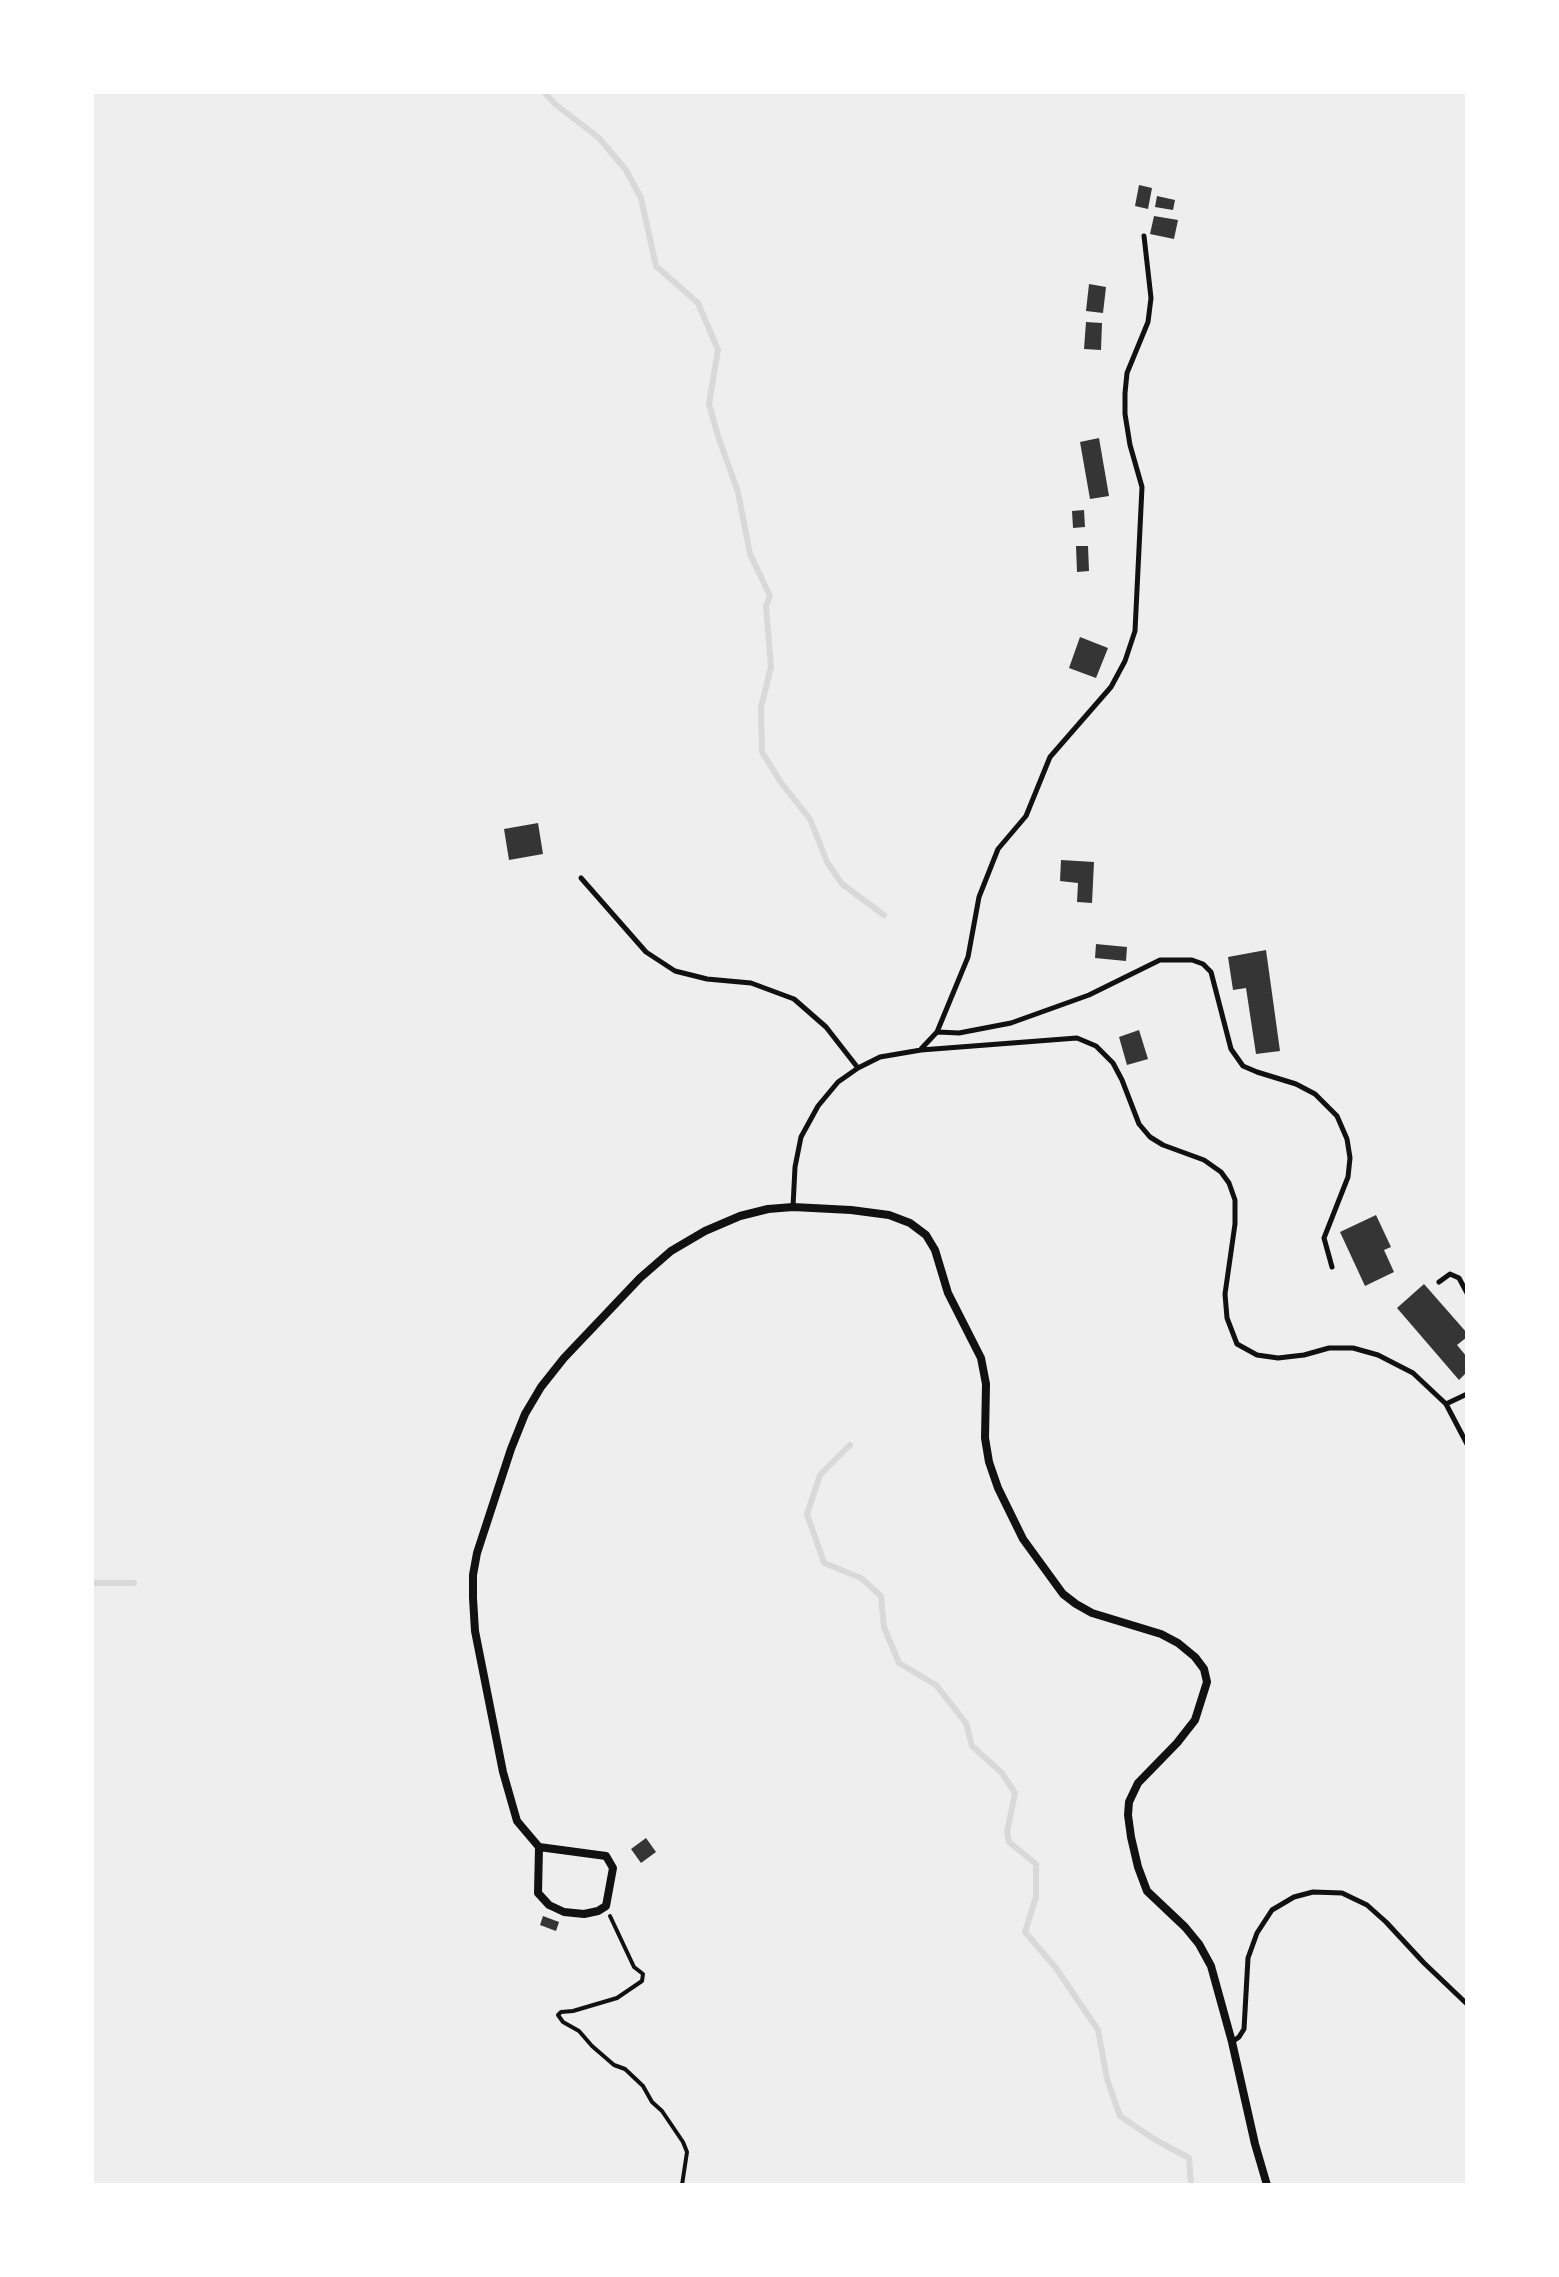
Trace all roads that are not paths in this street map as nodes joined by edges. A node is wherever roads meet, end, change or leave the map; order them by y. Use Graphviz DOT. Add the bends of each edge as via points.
graph roads {
  1 [pos="1144,236"];
  2 [pos="581,878"];
  3 [pos="937,1032"];
  4 [pos="921,1050"];
  5 [pos="858,1068"];
  6 [pos="793,1207"];
  7 [pos="1332,1267"];
  8 [pos="1439,1282"];
  9 [pos="1467,1293"];
  10 [pos="1467,1394"];
  11 [pos="1446,1404"];
  12 [pos="1467,1444"];
  13 [pos="539,1847"];
  14 [pos="1467,2004"];
  15 [pos="1232,2042"];
  16 [pos="1267,2185"];
  1 -- 3 [label="lane" via="1151,298 1125,393 1130,445 1142,487 1135,631 1111,687 1050,757 1026,816 998,849 979,897 968,957"];
  2 -- 5 [label="lane" via="646,952 675,971 751,983 794,999 826,1027"];
  3 -- 4 [label="lane"];
  3 -- 7 [label="lane" via="1011,1023 1089,995 1160,960 1203,964 1211,972 1231,1049 1243,1066 1315,1094 1337,1116 1347,1139 1348,1177 1324,1238"];
  4 -- 5 [label="lane" via="880,1057"];
  4 -- 11 [label="lane" via="1077,1038 1096,1046 1113,1063 1139,1124 1150,1137 1204,1160 1229,1183 1235,1224 1225,1294 1237,1344 1278,1358 1329,1348 1378,1355 1413,1373"];
  5 -- 6 [label="lane" via="818,1106 801,1137"];
  6 -- 13 [label="street" via="740,1216 671,1251 541,1387 511,1449 477,1553 473,1609 503,1772 517,1821"];
  6 -- 15 [label="street" via="889,1215 926,1235 981,1358 989,1462 1023,1539 1076,1604 1161,1634 1204,1669 1207,1682 1195,1720 1138,1783 1128,1815 1147,1891 1205,1955"];
  8 -- 9 [label="lane" via="1450,1274 1459,1278"];
  10 -- 11 [label="lane"];
  11 -- 12 [label="lane"];
  13 -- 13 [label="street" via="606,1856 613,1868 606,1906 584,1914 549,1905 538,1893"];
  14 -- 15 [label="lane" via="1367,1905 1342,1893 1313,1892 1272,1910 1257,1933 1248,1958 1244,2029"];
  15 -- 16 [label="street"];
}
